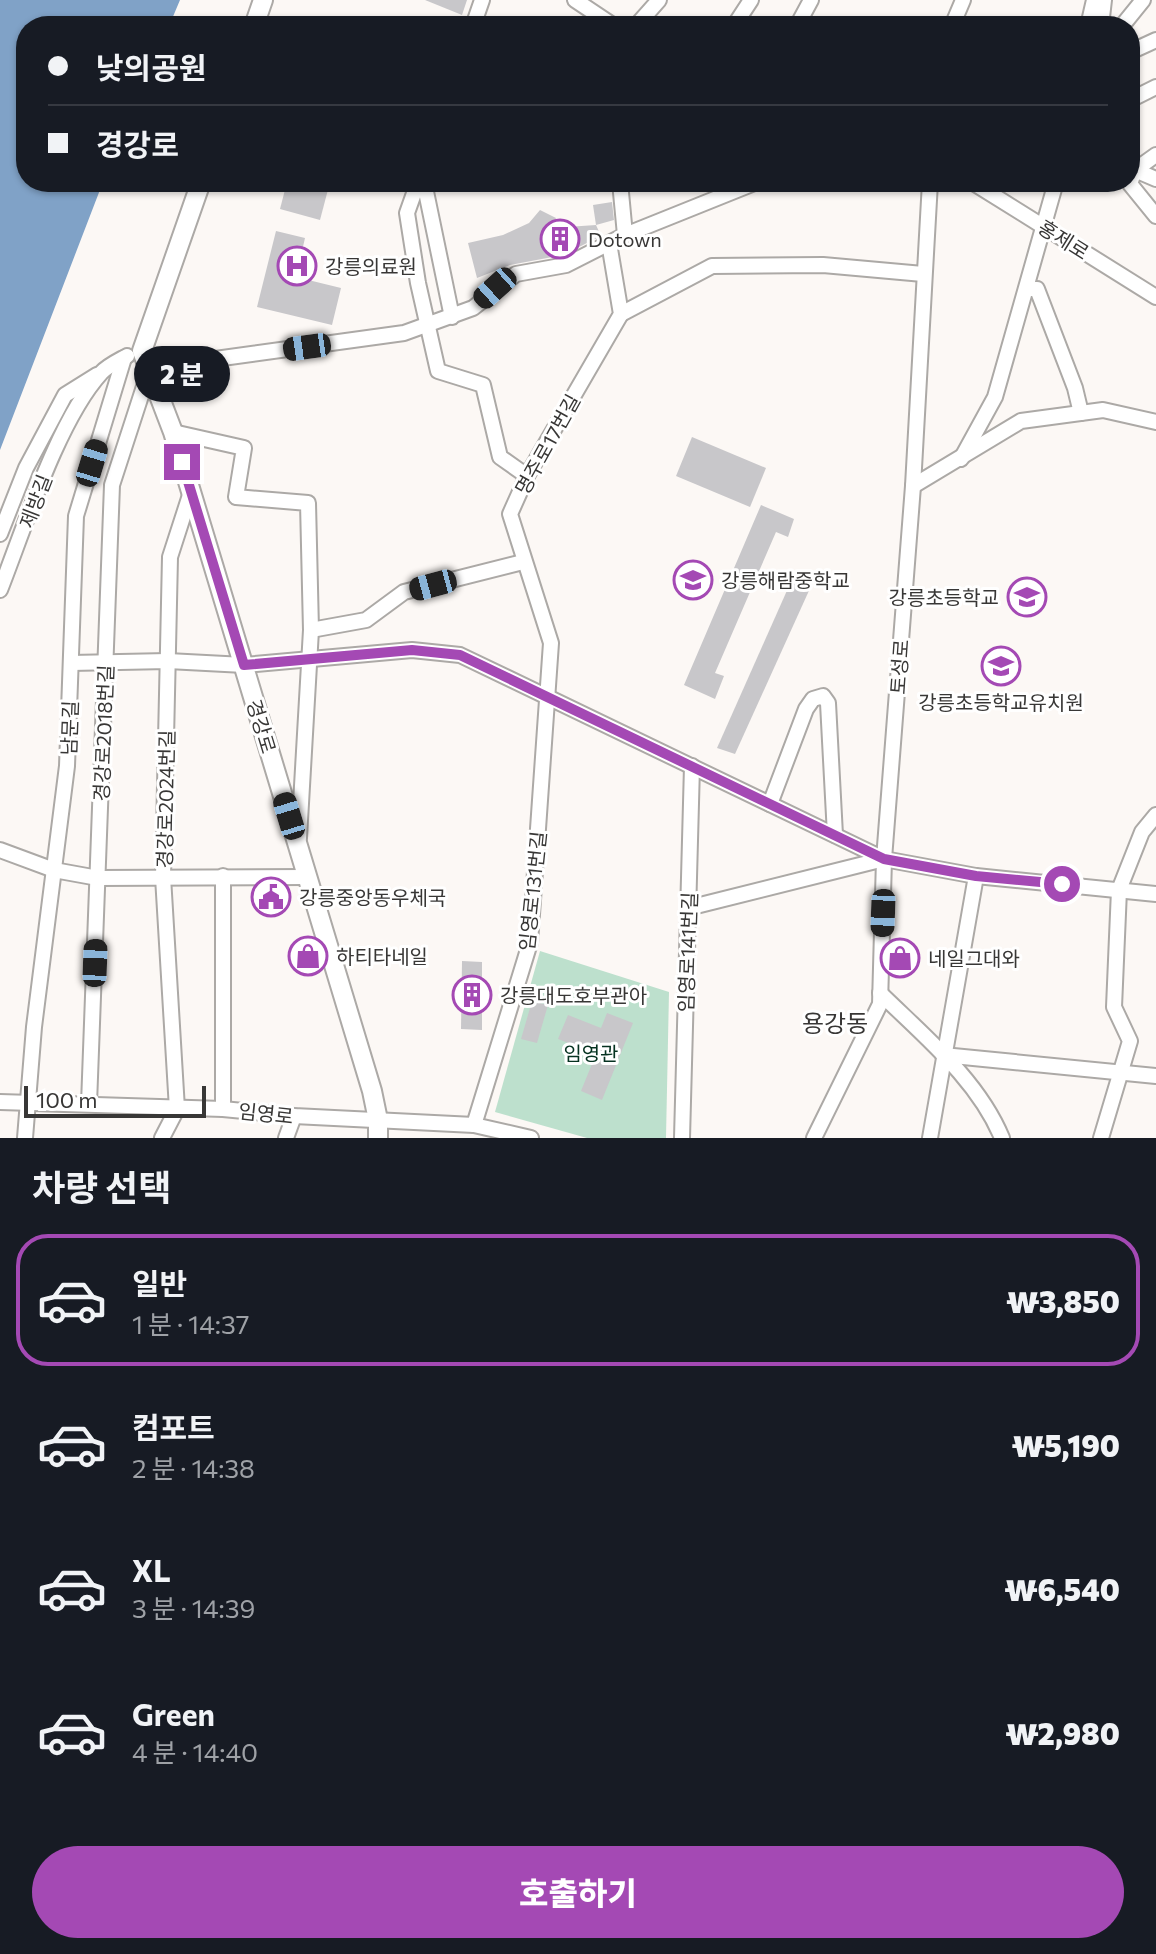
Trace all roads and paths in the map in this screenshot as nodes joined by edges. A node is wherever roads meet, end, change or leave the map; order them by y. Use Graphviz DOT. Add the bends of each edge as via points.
graph roads {
  1 [pos="575,0"];
  2 [pos="659,0"];
  3 [pos="1143,0"];
  4 [pos="599,16"];
  5 [pos="645,16"];
  6 [pos="1130,16"];
  7 [pos="198,192"];
  8 [pos="416,192"];
  9 [pos="423,192"];
  10 [pos="621,192"];
  11 [pos="732,192"];
  12 [pos="929,192"];
  13 [pos="989,192"];
  14 [pos="1054,192"];
  15 [pos="1136,192"];
  16 [pos="1156,216"];
  17 [pos="1045,226"];
  18 [pos="625,235"];
  19 [pos="609,243"];
  20 [pos="923,274"];
  21 [pos="1027,289"];
  22 [pos="1156,297"];
  23 [pos="621,314"];
  24 [pos="452,317"];
  25 [pos="428,327"];
  26 [pos="142,351"];
  27 [pos="124,358"];
  28 [pos="150,368"];
  29 [pos="101,372"];
  30 [pos="1081,413"];
  31 [pos="1156,422"];
  32 [pos="173,432"];
  33 [pos="961,459"];
  34 [pos="527,476"];
  35 [pos="913,486"];
  36 [pos="191,492"];
  37 [pos="0,534"];
  38 [pos="523,562"];
  39 [pos="0,590"];
  40 [pos="311,630"];
  41 [pos="310,659"];
  42 [pos="105,660"];
  43 [pos="168,661"];
  44 [pos="71,663"];
  45 [pos="244,665"];
  46 [pos="548,697"];
  47 [pos="692,766"];
  48 [pos="770,804"];
  49 [pos="1156,815"];
  50 [pos="835,835"];
  51 [pos="299,846"];
  52 [pos="0,850"];
  53 [pos="884,859"];
  54 [pos="54,870"];
  55 [pos="223,876"];
  56 [pos="976,876"];
  57 [pos="163,877"];
  58 [pos="307,877"];
  59 [pos="98,878"];
  60 [pos="1119,890"];
  61 [pos="1156,894"];
  62 [pos="688,908"];
  63 [pos="880,993"];
  64 [pos="943,1055"];
  65 [pos="1121,1071"];
  66 [pos="1156,1076"];
  67 [pos="0,1102"];
  68 [pos="29,1103"];
  69 [pos="89,1104"];
  70 [pos="177,1109"];
  71 [pos="223,1109"];
  72 [pos="294,1116"];
  73 [pos="474,1125"];
  74 [pos="378,1129"];
  75 [pos="25,1138"];
  76 [pos="162,1138"];
  77 [pos="286,1138"];
  78 [pos="531,1138"];
  79 [pos="682,1138"];
  80 [pos="814,1138"];
  81 [pos="930,1138"];
  82 [pos="1002,1138"];
  83 [pos="1101,1138"];
  1 -- 4 [label="street"];
  2 -- 5 [label="street"];
  3 -- 6 [label="street"];
  7 -- 26 [label="main road"];
  8 -- 25 [label="street" via="407,213"];
  9 -- 24 [label="street"];
  10 -- 18 [label="street"];
  11 -- 18 [label="street"];
  12 -- 20 [label="street, 토성로"];
  13 -- 17 [label="street, 홍제로"];
  14 -- 17 [label="street"];
  15 -- 16 [label="street"];
  17 -- 21 [label="street"];
  17 -- 22 [label="street, 홍제로"];
  18 -- 19 [label="street"];
  19 -- 23 [label="street"];
  19 -- 24 [label="street" via="566,265 516,274 473,308"];
  20 -- 23 [label="street" via="823,265 712,266"];
  20 -- 35 [label="street, 토성로"];
  21 -- 30 [label="street" via="1037,289"];
  21 -- 33 [label="street" via="995,397"];
  23 -- 34 [label="street, 명주로17번길"];
  24 -- 25 [label="street"];
  25 -- 28 [label="street"];
  25 -- 34 [label="street" via="438,371 483,385 500,457"];
  26 -- 27 [label="street, 제방길"];
  26 -- 28 [label="main road, 경강로"];
  27 -- 29 [label="street, 제방길"];
  27 -- 44 [label="street, 남문길" via="76,516"];
  28 -- 32 [label="main road, 경강로"];
  28 -- 42 [label="street, 경강로2018번길" via="112,485"];
  29 -- 37 [label="street" via="65,395 26,468"];
  29 -- 39 [label="street, 제방길" via="48,466"];
  30 -- 31 [label="street" via="1103,410"];
  30 -- 33 [label="street" via="1021,421"];
  32 -- 36 [label="main road, 경강로"];
  32 -- 40 [label="street" via="244,448 236,497 308,503"];
  33 -- 35 [label="street"];
  34 -- 38 [label="street, 명주로17번길" via="510,514"];
  35 -- 53 [label="street, 토성로"];
  36 -- 43 [label="street, 경강로2024번길" via="170,557"];
  36 -- 45 [label="main road, 경강로"];
  38 -- 40 [label="street" via="404,592 366,620"];
  38 -- 46 [label="street, 명주로17번길" via="551,643"];
  40 -- 41 [label="street"];
  41 -- 45 [label="street"];
  41 -- 46 [label="street" via="412,650 460,655"];
  41 -- 51 [label="street"];
  42 -- 43 [label="street"];
  42 -- 44 [label="street"];
  42 -- 59 [label="street, 경강로2018번길"];
  43 -- 45 [label="street"];
  43 -- 57 [label="street, 경강로2024번길"];
  44 -- 54 [label="street, 남문길" via="67,766"];
  45 -- 51 [label="main road, 경강로"];
  46 -- 47 [label="street"];
  46 -- 73 [label="street, 임영로131번길" via="530,943"];
  47 -- 48 [label="street"];
  47 -- 62 [label="street, 임영로141번길"];
  48 -- 50 [label="street"];
  48 -- 50 [label="street" via="806,709 823,696 828,703"];
  49 -- 60 [label="street" via="1142,832"];
  50 -- 53 [label="street"];
  51 -- 58 [label="main road, 경강로"];
  52 -- 54 [label="street"];
  53 -- 56 [label="street"];
  53 -- 62 [label="street"];
  53 -- 63 [label="street, 토성로"];
  54 -- 59 [label="street"];
  54 -- 68 [label="street, 남문길"];
  55 -- 57 [label="street"];
  55 -- 58 [label="street"];
  55 -- 71 [label="street"];
  56 -- 60 [label="street"];
  56 -- 64 [label="street"];
  57 -- 59 [label="street"];
  57 -- 70 [label="street, 경강로2024번길"];
  58 -- 74 [label="main road, 경강로"];
  59 -- 69 [label="street, 경강로2018번길"];
  60 -- 61 [label="street"];
  60 -- 65 [label="street" via="1114,1007 1130,1041"];
  62 -- 79 [label="street, 임영로141번길"];
  63 -- 64 [label="street"];
  63 -- 80 [label="street, 토성로" via="880,1004"];
  64 -- 65 [label="street"];
  64 -- 81 [label="street"];
  64 -- 82 [label="street" via="990,1109"];
  65 -- 66 [label="street"];
  65 -- 83 [label="street"];
  67 -- 68 [label="street, 임영로"];
  68 -- 69 [label="street, 임영로"];
  68 -- 75 [label="street, 남문길"];
  69 -- 70 [label="street, 임영로"];
  70 -- 71 [label="street, 임영로"];
  70 -- 76 [label="street"];
  71 -- 72 [label="street, 임영로"];
  72 -- 74 [label="street, 임영로"];
  72 -- 77 [label="street"];
  73 -- 74 [label="street, 임영로"];
  73 -- 78 [label="street, 임영로"];
}
